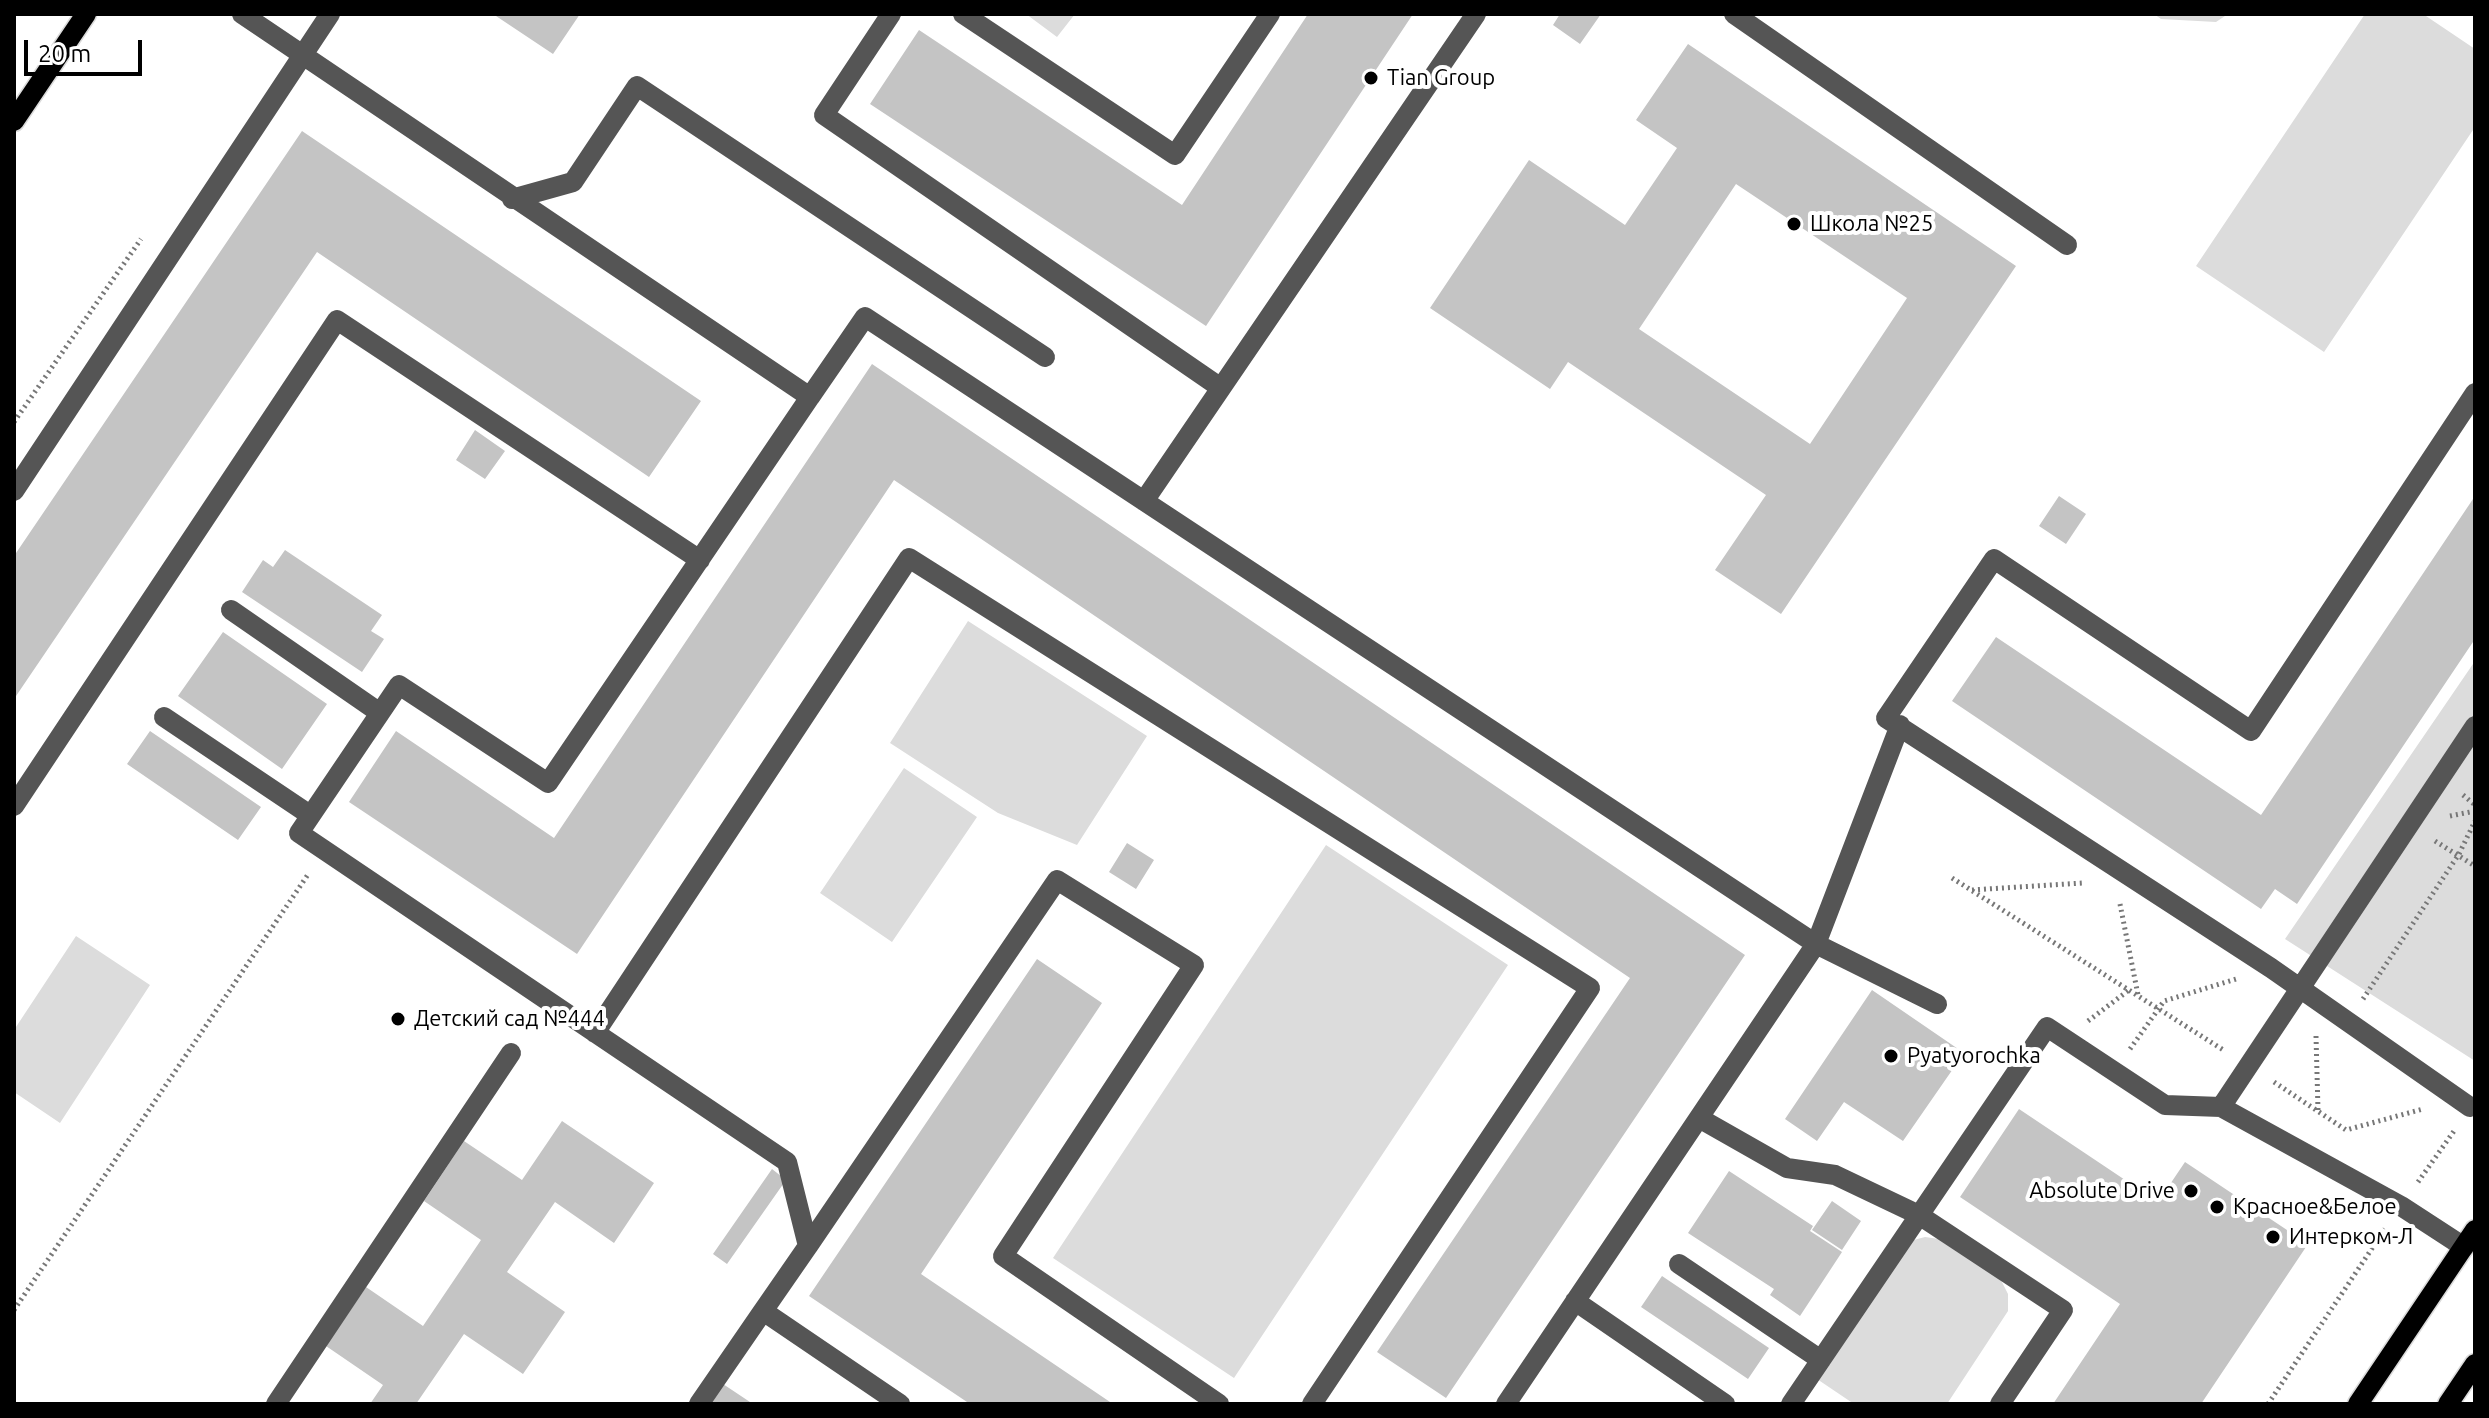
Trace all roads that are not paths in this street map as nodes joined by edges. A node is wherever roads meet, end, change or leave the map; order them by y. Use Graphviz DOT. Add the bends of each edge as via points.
graph roads {
  1 [pos="86,14"];
  2 [pos="242,14"];
  3 [pos="330,14"];
  4 [pos="891,14"];
  5 [pos="963,14"];
  6 [pos="1270,14"];
  7 [pos="1476,14"];
  8 [pos="1734,14"];
  9 [pos="302,56"];
  10 [pos="14,121"];
  11 [pos="512,199"];
  12 [pos="2067,245"];
  13 [pos="1045,357"];
  14 [pos="1221,388"];
  15 [pos="2475,393"];
  16 [pos="810,397"];
  17 [pos="14,491"];
  18 [pos="1144,501"];
  19 [pos="700,560"];
  20 [pos="231,610"];
  21 [pos="380,713"];
  22 [pos="164,717"];
  23 [pos="1900,725"];
  24 [pos="2475,726"];
  25 [pos="14,806"];
  26 [pos="310,815"];
  27 [pos="1816,944"];
  28 [pos="2307,993"];
  29 [pos="1937,1004"];
  30 [pos="595,1033"];
  31 [pos="511,1053"];
  32 [pos="2464,1103"];
  33 [pos="2221,1107"];
  34 [pos="1699,1118"];
  35 [pos="1919,1215"];
  36 [pos="2469,1239"];
  37 [pos="808,1246"];
  38 [pos="1679,1264"];
  39 [pos="1575,1301"];
  40 [pos="763,1311"];
  41 [pos="1821,1360"];
  42 [pos="2475,1364"];
  43 [pos="276,1404"];
  44 [pos="699,1404"];
  45 [pos="900,1404"];
  46 [pos="1219,1404"];
  47 [pos="1312,1404"];
  48 [pos="1506,1404"];
  49 [pos="1725,1404"];
  50 [pos="1792,1404"];
  51 [pos="2000,1404"];
  52 [pos="2358,1404"];
  53 [pos="2448,1404"];
  1 -- 10 [label="main road"];
  2 -- 9 [label="lane"];
  3 -- 9 [label="lane"];
  4 -- 14 [label="lane" via="824,115"];
  5 -- 6 [label="lane" via="1175,155"];
  7 -- 14 [label="lane"];
  8 -- 12 [label="lane"];
  9 -- 11 [label="lane"];
  9 -- 17 [label="lane"];
  11 -- 13 [label="lane" via="573,182 637,86"];
  11 -- 16 [label="lane"];
  14 -- 18 [label="lane"];
  15 -- 23 [label="lane" via="2251,731 1994,559 1886,718"];
  16 -- 18 [label="lane" via="865,317"];
  16 -- 19 [label="lane"];
  18 -- 27 [label="lane"];
  19 -- 21 [label="lane" via="548,783 399,685"];
  19 -- 25 [label="lane" via="337,320"];
  20 -- 21 [label="lane"];
  21 -- 26 [label="lane"];
  22 -- 26 [label="lane"];
  23 -- 27 [label="lane"];
  23 -- 28 [label="lane" via="2116,874"];
  24 -- 28 [label="lane"];
  26 -- 30 [label="lane" via="299,833"];
  27 -- 29 [label="lane"];
  27 -- 34 [label="lane"];
  28 -- 32 [label="lane"];
  28 -- 33 [label="lane"];
  30 -- 37 [label="lane" via="787,1162"];
  30 -- 47 [label="lane" via="909,558 1590,988"];
  31 -- 43 [label="lane"];
  33 -- 35 [label="lane" via="2165,1105 2047,1027"];
  33 -- 36 [label="lane"];
  34 -- 35 [label="lane" via="1787,1168 1835,1175"];
  34 -- 39 [label="lane"];
  35 -- 41 [label="lane"];
  35 -- 51 [label="lane" via="2063,1310"];
  36 -- 52 [label="main road"];
  37 -- 40 [label="lane"];
  37 -- 46 [label="lane" via="1057,880 1194,965 1003,1256"];
  38 -- 41 [label="lane"];
  39 -- 48 [label="lane"];
  39 -- 49 [label="lane"];
  40 -- 44 [label="lane"];
  40 -- 45 [label="lane"];
  41 -- 50 [label="lane"];
  42 -- 53 [label="main road"];
}
